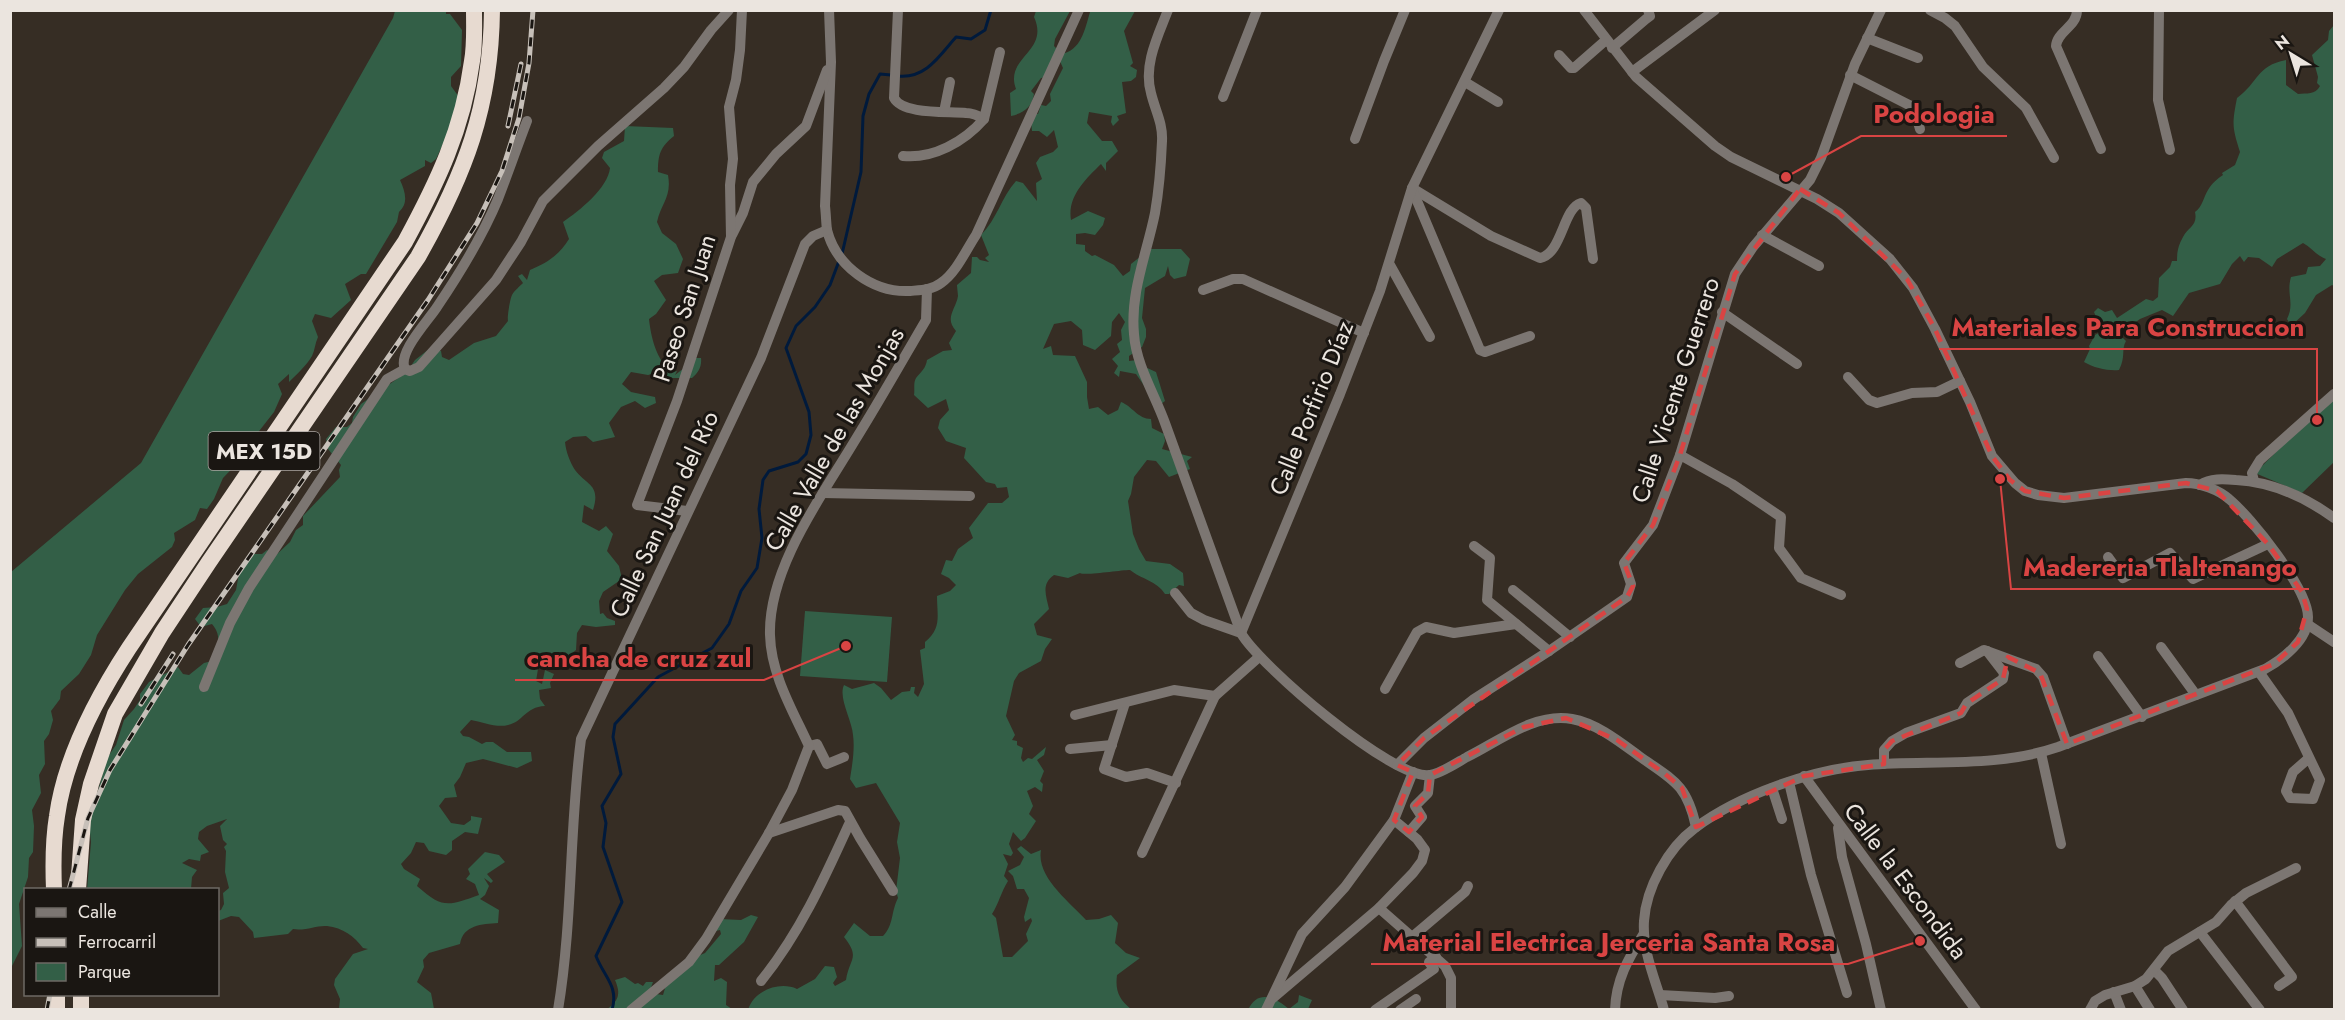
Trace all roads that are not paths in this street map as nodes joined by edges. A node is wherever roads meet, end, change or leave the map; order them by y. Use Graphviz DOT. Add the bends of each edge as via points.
graph roads {
  1 [pos="474,10"];
  2 [pos="492,10"];
  3 [pos="729,10"];
  4 [pos="742,10"];
  5 [pos="829,10"];
  6 [pos="898,10"];
  7 [pos="1079,10"];
  8 [pos="1168,10"];
  9 [pos="1405,10"];
  10 [pos="1499,10"];
  11 [pos="1584,10"];
  12 [pos="1648,10"];
  13 [pos="1715,10"];
  14 [pos="1881,10"];
  15 [pos="1930,10"];
  16 [pos="2077,10"];
  17 [pos="2159,10"];
  18 [pos="1257,11"];
  19 [pos="1867,38"];
  20 [pos="1609,44"];
  21 [pos="1000,51"];
  22 [pos="1558,54"];
  23 [pos="1918,58"];
  24 [pos="831,62"];
  25 [pos="1632,72"];
  26 [pos="1850,75"];
  27 [pos="950,82"];
  28 [pos="1465,82"];
  29 [pos="1223,97"];
  30 [pos="1498,102"];
  31 [pos="944,112"];
  32 [pos="984,119"];
  33 [pos="527,122"];
  34 [pos="1920,129"];
  35 [pos="1355,139"];
  36 [pos="2102,149"];
  37 [pos="2170,150"];
  38 [pos="903,156"];
  39 [pos="2054,158"];
  40 [pos="1412,188"];
  41 [pos="1800,189"];
  42 [pos="827,230"];
  43 [pos="1762,235"];
  44 [pos="731,237"];
  45 [pos="1593,259"];
  46 [pos="1390,266"];
  47 [pos="1819,266"];
  48 [pos="927,289"];
  49 [pos="1203,290"];
  50 [pos="1722,312"];
  51 [pos="1364,333"];
  52 [pos="1530,336"];
  53 [pos="1430,337"];
  54 [pos="1797,364"];
  55 [pos="405,369"];
  56 [pos="1848,377"];
  57 [pos="1960,381"];
  58 [pos="2334,394"];
  59 [pos="1680,455"];
  60 [pos="2254,481"];
  61 [pos="2200,485"];
  62 [pos="823,493"];
  63 [pos="970,496"];
  64 [pos="687,511"];
  65 [pos="2334,518"];
  66 [pos="2268,544"];
  67 [pos="1474,546"];
  68 [pos="2108,557"];
  69 [pos="1513,590"];
  70 [pos="1175,592"];
  71 [pos="1841,595"];
  72 [pos="1516,624"];
  73 [pos="2307,624"];
  74 [pos="1241,633"];
  75 [pos="1570,637"];
  76 [pos="2334,642"];
  77 [pos="2161,647"];
  78 [pos="1549,651"];
  79 [pos="1987,651"];
  80 [pos="2098,656"];
  81 [pos="1259,657"];
  82 [pos="1960,663"];
  83 [pos="2259,672"];
  84 [pos="204,687"];
  85 [pos="1385,689"];
  86 [pos="2196,695"];
  87 [pos="1215,696"];
  88 [pos="1125,703"];
  89 [pos="1075,715"];
  90 [pos="2142,717"];
  91 [pos="2067,744"];
  92 [pos="1112,745"];
  93 [pos="809,746"];
  94 [pos="1070,749"];
  95 [pos="2041,753"];
  96 [pos="844,757"];
  97 [pos="2308,758"];
  98 [pos="1884,764"];
  99 [pos="1397,765"];
  100 [pos="1413,772"];
  101 [pos="1430,775"];
  102 [pos="1804,776"];
  103 [pos="1789,782"];
  104 [pos="1176,783"];
  105 [pos="1772,788"];
  106 [pos="1782,819"];
  107 [pos="1394,820"];
  108 [pos="850,822"];
  109 [pos="1838,825"];
  110 [pos="1696,827"];
  111 [pos="1408,832"];
  112 [pos="769,833"];
  113 [pos="2061,844"];
  114 [pos="1142,853"];
  115 [pos="2296,868"];
  116 [pos="1467,886"];
  117 [pos="54,888"];
  118 [pos="78,888"];
  119 [pos="893,891"];
  120 [pos="2235,901"];
  121 [pos="1378,908"];
  122 [pos="2200,932"];
  123 [pos="1643,935"];
  124 [pos="1412,937"];
  125 [pos="1436,957"];
  126 [pos="2154,970"];
  127 [pos="762,981"];
  128 [pos="2135,986"];
  129 [pos="2279,986"];
  130 [pos="2114,992"];
  131 [pos="1847,993"];
  132 [pos="1659,995"];
  133 [pos="1729,996"];
  134 [pos="1416,999"];
  135 [pos="1265,1007"];
  136 [pos="558,1010"];
  137 [pos="631,1010"];
  138 [pos="1375,1010"];
  139 [pos="1400,1010"];
  140 [pos="1451,1010"];
  141 [pos="1615,1010"];
  142 [pos="1664,1010"];
  143 [pos="1881,1010"];
  144 [pos="1976,1010"];
  145 [pos="2090,1010"];
  146 [pos="2121,1010"];
  147 [pos="2150,1010"];
  148 [pos="2183,1010"];
  149 [pos="2260,1010"];
  1 -- 117 [label="highway, MEX 15D" via="473,60 463,111 436,186 405,242 95,704 72,757 57,814"];
  2 -- 118 [label="highway, MEX 15D" via="490,64 482,106 466,161 446,208 418,257 162,633 115,714 83,820"];
  3 -- 55 [label="street" via="684,67 543,201 496,280 419,367"];
  4 -- 44 [label="street, Paseo San Juan" via="736,80 729,107 733,159"];
  5 -- 24 [label="street"];
  6 -- 31 [label="street" via="894,98 900,107"];
  7 -- 48 [label="street" via="976,235 941,284"];
  8 -- 74 [label="street" via="1148,75 1150,93 1162,124 1162,140 1155,213 1135,299 1134,334 1138,355"];
  9 -- 35 [label="street"];
  10 -- 28 [label="street, Calle Porfirio Díaz"];
  11 -- 20 [label="street"];
  12 -- 20 [label="street" via="1650,16"];
  13 -- 25 [label="street"];
  14 -- 19 [label="street, Calle Vicente Guerrero"];
  15 -- 39 [label="street" via="1955,26 1983,67 2026,108"];
  16 -- 36 [label="street" via="2076,20 2058,38 2056,46"];
  17 -- 37 [label="street" via="2158,100"];
  18 -- 29 [label="street"];
  19 -- 23 [label="street"];
  19 -- 26 [label="street, Calle Vicente Guerrero"];
  20 -- 22 [label="street" via="1574,68"];
  20 -- 25 [label="street"];
  21 -- 32 [label="street"];
  24 -- 42 [label="street" via="825,180"];
  24 -- 44 [label="street" via="806,126 753,182"];
  25 -- 41 [label="street" via="1715,146"];
  26 -- 34 [label="street" via="1911,106"];
  26 -- 41 [label="street, Calle Vicente Guerrero" via="1821,158 1810,180"];
  27 -- 31 [label="street"];
  28 -- 30 [label="street"];
  28 -- 40 [label="street, Calle Porfirio Díaz"];
  31 -- 32 [label="street" via="969,113"];
  32 -- 38 [label="street" via="975,129 930,155"];
  33 -- 55 [label="street" via="481,234 456,279 408,346 403,361"];
  40 -- 45 [label="street" via="1491,236 1540,258 1550,252 1576,205 1581,203 1586,208"];
  40 -- 46 [label="street, Calle Porfirio Díaz"];
  40 -- 52 [label="street" via="1480,350 1485,352"];
  41 -- 43 [label="street, Calle Vicente Guerrero"];
  41 -- 57 [label="street" via="1839,213 1901,272 1924,308"];
  42 -- 48 [label="street" via="836,251 865,281 901,291"];
  42 -- 64 [label="street, Calle San Juan del Río" via="805,244 761,358"];
  43 -- 47 [label="street"];
  43 -- 50 [label="street, Calle Vicente Guerrero" via="1735,274"];
  44 -- 64 [label="street, Paseo San Juan" via="638,505"];
  46 -- 51 [label="street, Calle Porfirio Díaz"];
  46 -- 53 [label="street"];
  48 -- 62 [label="street, Calle Valle de las Monjas" via="926,320"];
  49 -- 51 [label="street" via="1243,279"];
  50 -- 54 [label="street"];
  50 -- 59 [label="street, Calle Vicente Guerrero"];
  51 -- 74 [label="street, Calle Porfirio Díaz"];
  55 -- 84 [label="street" via="387,379 271,552 230,622"];
  56 -- 57 [label="street" via="1869,400 1877,403 1912,393 1937,392"];
  57 -- 61 [label="street" via="1995,462 2025,491 2056,497 2186,483"];
  58 -- 60 [label="street" via="2260,460 2252,473"];
  59 -- 71 [label="street" via="1781,517 1779,548 1801,578"];
  59 -- 75 [label="street, Calle Vicente Guerrero" via="1653,525 1624,563 1632,588 1627,597"];
  60 -- 61 [label="street" via="2220,479"];
  60 -- 65 [label="street" via="2285,490"];
  61 -- 66 [label="street" via="2229,498"];
  62 -- 63 [label="street"];
  62 -- 93 [label="street, Calle Valle de las Monjas" via="787,560 771,618 777,675"];
  64 -- 136 [label="street, Calle San Juan del Río" via="581,739 574,787 566,960"];
  66 -- 68 [label="street" via="2193,579 2170,553 2122,578"];
  66 -- 73 [label="street" via="2302,592"];
  67 -- 72 [label="street" via="1490,558 1487,600"];
  69 -- 75 [label="street"];
  70 -- 74 [label="street" via="1191,613"];
  72 -- 78 [label="street"];
  72 -- 85 [label="street" via="1454,633 1426,627 1417,632"];
  73 -- 76 [label="street"];
  73 -- 83 [label="street" via="2286,655"];
  74 -- 81 [label="street"];
  75 -- 78 [label="street, Calle Vicente Guerrero"];
  77 -- 86 [label="street"];
  78 -- 99 [label="street, Calle Vicente Guerrero" via="1474,699"];
  79 -- 82 [label="street" via="1981,650"];
  79 -- 91 [label="street" via="2040,673"];
  79 -- 98 [label="street" via="2004,678 1967,703 1961,713 1892,741 1884,750"];
  80 -- 90 [label="street"];
  81 -- 87 [label="street"];
  81 -- 99 [label="street" via="1353,736"];
  83 -- 86 [label="street"];
  83 -- 97 [label="street" via="2288,713"];
  86 -- 90 [label="street"];
  87 -- 88 [label="street" via="1174,690"];
  87 -- 104 [label="street"];
  88 -- 89 [label="street"];
  88 -- 92 [label="street"];
  90 -- 91 [label="street"];
  91 -- 95 [label="street"];
  92 -- 94 [label="street"];
  92 -- 104 [label="street" via="1104,769 1126,777 1147,773"];
  93 -- 96 [label="street" via="817,744 827,764"];
  93 -- 112 [label="street"];
  95 -- 98 [label="street" via="1946,763"];
  95 -- 113 [label="street"];
  98 -- 102 [label="street"];
  99 -- 100 [label="street"];
  100 -- 101 [label="street"];
  100 -- 107 [label="street"];
  101 -- 110 [label="street" via="1524,728 1543,721 1575,719 1617,740 1682,788"];
  101 -- 111 [label="street" via="1428,793 1415,806 1422,817"];
  102 -- 103 [label="street"];
  102 -- 109 [label="street, Calle la Escondida"];
  103 -- 105 [label="street"];
  103 -- 131 [label="street" via="1811,875"];
  104 -- 114 [label="street"];
  105 -- 106 [label="street"];
  105 -- 110 [label="street"];
  107 -- 111 [label="street"];
  107 -- 135 [label="street" via="1344,887 1302,934"];
  108 -- 112 [label="street" via="845,811 838,810"];
  108 -- 119 [label="street"];
  108 -- 127 [label="street" via="799,927"];
  109 -- 143 [label="street" via="1842,857"];
  109 -- 144 [label="street, Calle la Escondida"];
  110 -- 123 [label="street" via="1666,859 1656,879 1646,905"];
  111 -- 121 [label="street" via="1425,850 1422,861"];
  112 -- 137 [label="street" via="689,963"];
  115 -- 120 [label="street"];
  116 -- 124 [label="street" via="1465,892"];
  120 -- 122 [label="street" via="2216,922"];
  120 -- 129 [label="street" via="2292,977"];
  121 -- 124 [label="street"];
  121 -- 135 [label="street"];
  122 -- 126 [label="street" via="2168,951"];
  122 -- 149 [label="street"];
  123 -- 132 [label="street"];
  123 -- 141 [label="street" via="1622,970"];
  124 -- 125 [label="street"];
  125 -- 138 [label="street" via="1429,962 1434,969"];
  125 -- 140 [label="street" via="1451,978"];
  126 -- 128 [label="street"];
  126 -- 148 [label="street"];
  128 -- 130 [label="street"];
  128 -- 147 [label="street"];
  130 -- 145 [label="street" via="2095,1001"];
  130 -- 146 [label="street"];
  132 -- 133 [label="street"];
  132 -- 142 [label="street"];
  134 -- 139 [label="street"];
}
